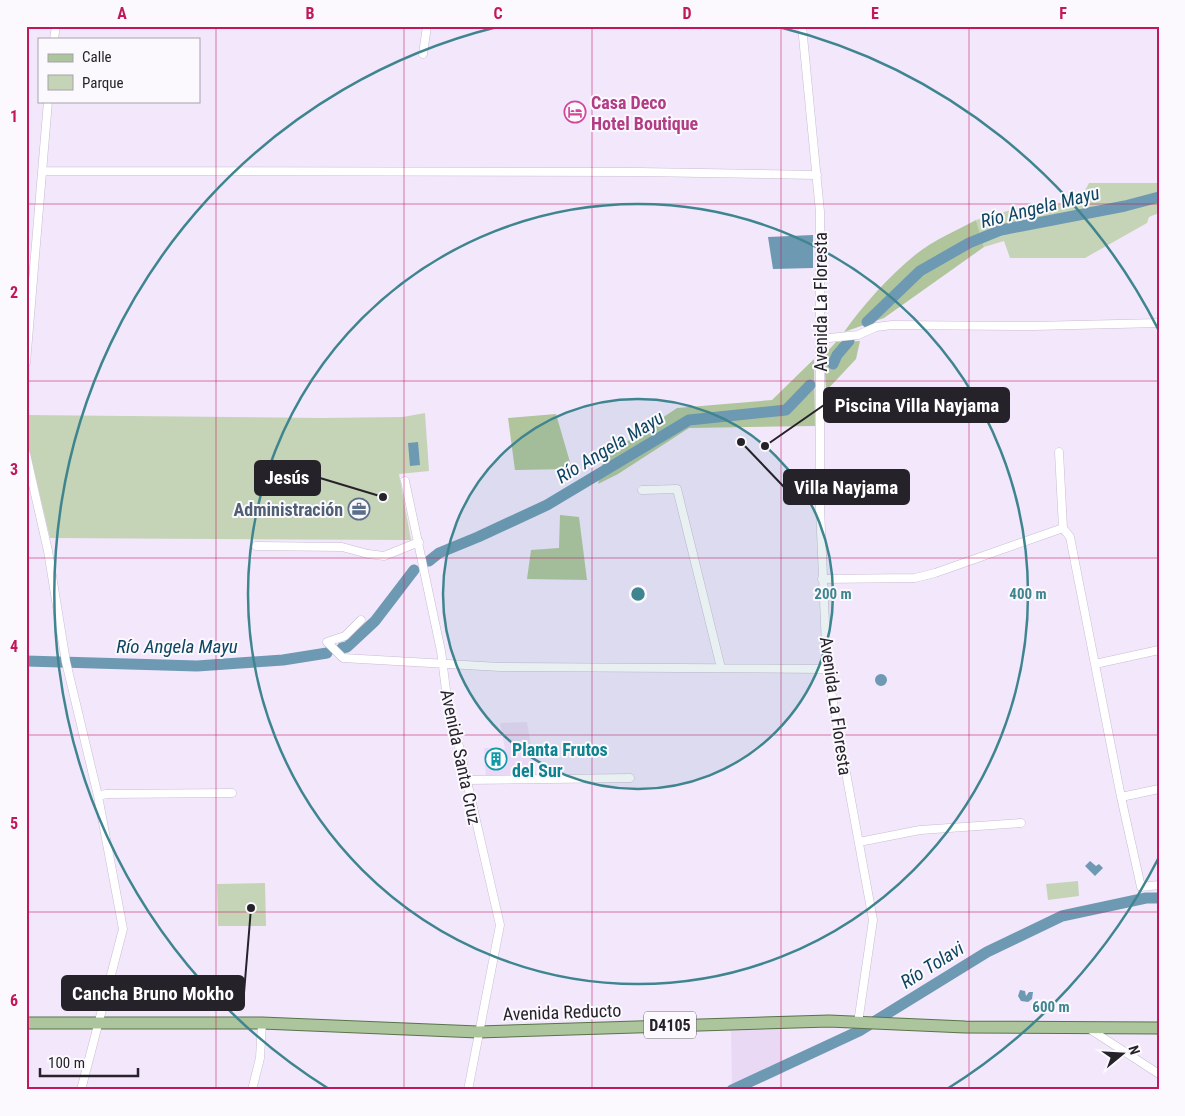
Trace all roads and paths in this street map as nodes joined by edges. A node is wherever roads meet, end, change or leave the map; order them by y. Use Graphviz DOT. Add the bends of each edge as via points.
graph roads {
  1 [pos="427,26"];
  2 [pos="802,26"];
  3 [pos="423,54"];
  4 [pos="48,102"];
  5 [pos="42,171"];
  6 [pos="817,175"];
  7 [pos="1159,323"];
  8 [pos="820,339"];
  9 [pos="26,363"];
  10 [pos="1059,452"];
  11 [pos="26,454"];
  12 [pos="405,481"];
  13 [pos="642,490"];
  14 [pos="1063,528"];
  15 [pos="419,542"];
  16 [pos="256,546"];
  17 [pos="822,579"];
  18 [pos="362,620"];
  19 [pos="1159,650"];
  20 [pos="442,664"];
  21 [pos="1095,664"];
  22 [pos="721,668"];
  23 [pos="827,669"];
  24 [pos="630,778"];
  25 [pos="466,780"];
  26 [pos="1159,789"];
  27 [pos="232,793"];
  28 [pos="98,796"];
  29 [pos="1121,798"];
  30 [pos="1021,823"];
  31 [pos="859,842"];
  32 [pos="1159,885"];
  33 [pos="99,1022"];
  34 [pos="26,1023"];
  35 [pos="860,1023"];
  36 [pos="262,1024"];
  37 [pos="1088,1028"];
  38 [pos="1159,1028"];
  39 [pos="478,1032"];
  40 [pos="1159,1074"];
  41 [pos="81,1090"];
  42 [pos="252,1090"];
  43 [pos="468,1090"];
  1 -- 3 [label="street"];
  2 -- 6 [label="street, Avenida La Floresta"];
  4 -- 5 [label="street"];
  5 -- 6 [label="street"];
  5 -- 9 [label="street"];
  6 -- 8 [label="street, Avenida La Floresta"];
  7 -- 8 [label="street" via="892,325 876,327 858,335"];
  8 -- 17 [label="street, Avenida La Floresta"];
  10 -- 14 [label="street"];
  11 -- 28 [label="street" via="44,532 66,662"];
  12 -- 15 [label="street, Avenida Santa Cruz"];
  13 -- 22 [label="street" via="677,489"];
  14 -- 17 [label="street" via="915,578"];
  14 -- 21 [label="street" via="1070,537"];
  15 -- 16 [label="street" via="384,556 342,547"];
  15 -- 20 [label="street, Avenida Santa Cruz"];
  17 -- 23 [label="street, Avenida La Floresta"];
  18 -- 20 [label="street" via="345,636 327,642 343,658"];
  19 -- 21 [label="street"];
  20 -- 22 [label="street" via="598,669"];
  20 -- 25 [label="street, Avenida Santa Cruz"];
  21 -- 29 [label="street"];
  22 -- 23 [label="street"];
  23 -- 31 [label="street, Avenida La Floresta"];
  24 -- 25 [label="street"];
  25 -- 39 [label="street, Avenida Santa Cruz" via="500,924"];
  26 -- 29 [label="street"];
  27 -- 28 [label="street"];
  28 -- 33 [label="street" via="124,929"];
  29 -- 32 [label="street" via="1141,887"];
  30 -- 31 [label="street" via="920,830"];
  31 -- 35 [label="street, Avenida La Floresta" via="873,920"];
  33 -- 34 [label="main road, Avenida Reducto / D4105"];
  33 -- 36 [label="main road, Avenida Reducto / D4105"];
  33 -- 41 [label="street"];
  35 -- 37 [label="main road, Avenida Reducto / D4105"];
  35 -- 39 [label="main road, Avenida Reducto / D4105" via="739,1023"];
  36 -- 39 [label="main road, Avenida Reducto / D4105"];
  36 -- 42 [label="street" via="260,1058"];
  37 -- 38 [label="main road, Avenida Reducto / D4105"];
  37 -- 40 [label="street"];
  39 -- 43 [label="street, Avenida Santa Cruz"];
}
